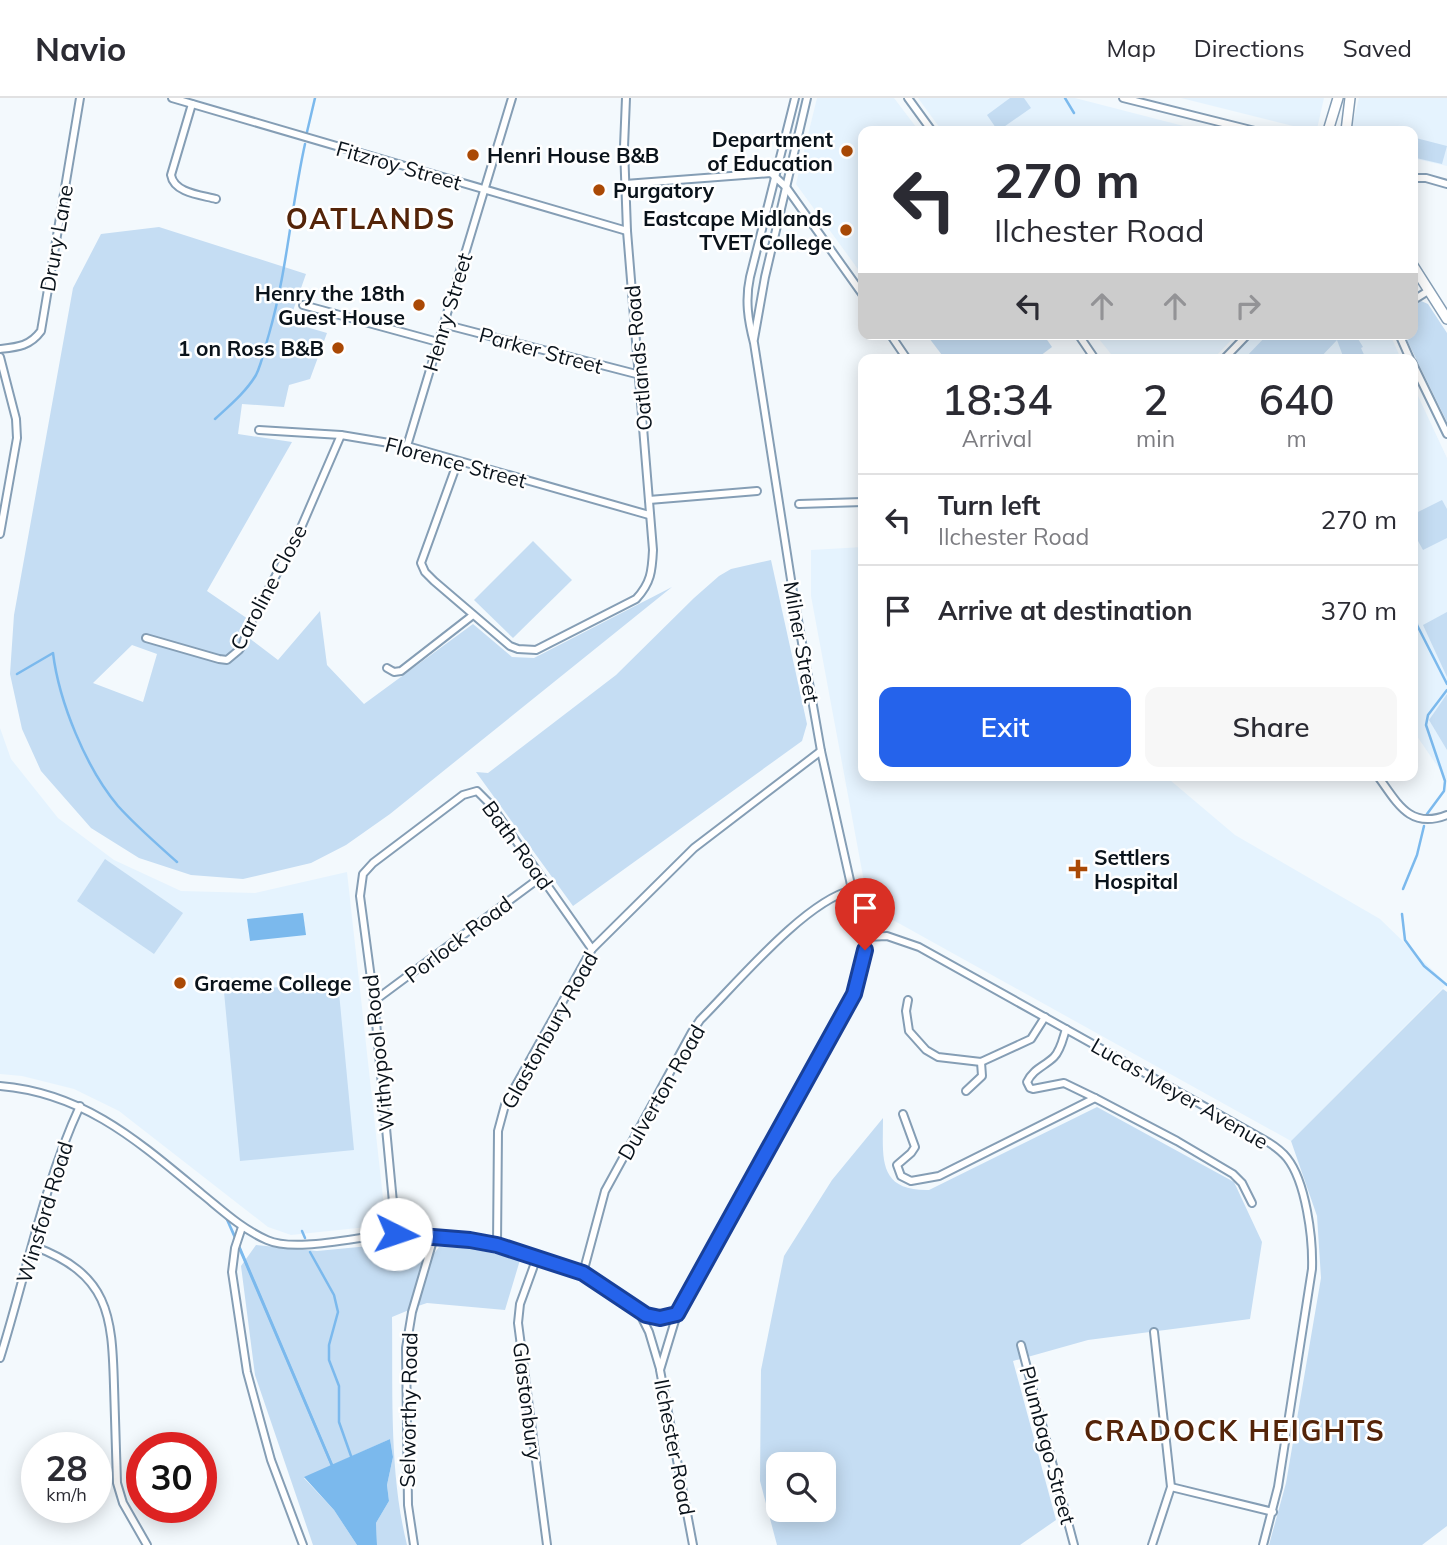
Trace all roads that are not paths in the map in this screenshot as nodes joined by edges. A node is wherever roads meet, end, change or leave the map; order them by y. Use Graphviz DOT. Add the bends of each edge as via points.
graph roads {
  1 [pos="80,98"];
  2 [pos="172,98"];
  3 [pos="512,98"];
  4 [pos="626,98"];
  5 [pos="795,98"];
  6 [pos="807,98"];
  7 [pos="908,98"];
  8 [pos="1123,98"];
  9 [pos="1338,98"];
  10 [pos="1350,98"];
  11 [pos="192,104"];
  12 [pos="928,126"];
  13 [pos="1235,126"];
  14 [pos="1330,126"];
  15 [pos="1347,126"];
  16 [pos="776,176"];
  17 [pos="1418,178"];
  18 [pos="625,184"];
  19 [pos="1447,184"];
  20 [pos="786,187"];
  21 [pos="485,191"];
  22 [pos="216,199"];
  23 [pos="627,231"];
  24 [pos="1418,274"];
  25 [pos="858,288"];
  26 [pos="1428,291"];
  27 [pos="1418,297"];
  28 [pos="1434,300"];
  29 [pos="1447,303"];
  30 [pos="303,305"];
  31 [pos="1447,319"];
  32 [pos="443,324"];
  33 [pos="1242,340"];
  34 [pos="438,342"];
  35 [pos="754,343"];
  36 [pos="0,349"];
  37 [pos="1229,354"];
  38 [pos="0,358"];
  39 [pos="640,375"];
  40 [pos="1418,375"];
  41 [pos="259,430"];
  42 [pos="1447,434"];
  43 [pos="341,435"];
  44 [pos="407,446"];
  45 [pos="458,461"];
  46 [pos="757,491"];
  47 [pos="649,500"];
  48 [pos="858,502"];
  49 [pos="799,504"];
  50 [pos="649,515"];
  51 [pos="0,534"];
  52 [pos="473,615"];
  53 [pos="146,638"];
  54 [pos="387,668"];
  55 [pos="821,751"];
  56 [pos="1382,781"];
  57 [pos="1447,815"];
  58 [pos="363,873"];
  59 [pos="541,877"];
  60 [pos="852,890"];
  61 [pos="866,937"];
  62 [pos="592,948"];
  63 [pos="908,1000"];
  64 [pos="374,1001"];
  65 [pos="1045,1017"];
  66 [pos="1066,1029"];
  67 [pos="981,1062"];
  68 [pos="0,1086"];
  69 [pos="966,1091"];
  70 [pos="1095,1098"];
  71 [pos="79,1107"];
  72 [pos="903,1114"];
  73 [pos="1252,1203"];
  74 [pos="242,1227"];
  75 [pos="396,1234"];
  76 [pos="434,1237"];
  77 [pos="497,1245"];
  78 [pos="33,1246"];
  79 [pos="536,1259"];
  80 [pos="583,1273"];
  81 [pos="639,1312"];
  82 [pos="677,1314"];
  83 [pos="0,1325"];
  84 [pos="10,1328"];
  85 [pos="1154,1332"];
  86 [pos="1021,1345"];
  87 [pos="0,1358"];
  88 [pos="660,1370"];
  89 [pos="1171,1487"];
  90 [pos="1273,1512"];
  91 [pos="147,1545"];
  92 [pos="303,1545"];
  93 [pos="414,1545"];
  94 [pos="547,1545"];
  95 [pos="693,1545"];
  96 [pos="1074,1545"];
  97 [pos="1152,1545"];
  98 [pos="1263,1545"];
  1 -- 36 [label="street, Drury Lane" via="40,331 21,347"];
  2 -- 11 [label="street, Fitzroy Street"];
  3 -- 21 [label="street, Henry Street"];
  4 -- 18 [label="street, Oatlands Road"];
  5 -- 16 [label="street, Milner Street"];
  6 -- 20 [label="street, Milner Street"];
  7 -- 12 [label="street"];
  8 -- 13 [label="street"];
  9 -- 14 [label="main road"];
  10 -- 15 [label="main road"];
  11 -- 21 [label="street, Fitzroy Street"];
  11 -- 22 [label="street" via="172,180 180,188"];
  16 -- 18 [label="street" via="766,172"];
  16 -- 20 [label="street"];
  16 -- 35 [label="street, Milner Street" via="747,291"];
  17 -- 19 [label="street"];
  18 -- 23 [label="street, Oatlands Road"];
  20 -- 25 [label="street"];
  20 -- 35 [label="street, Milner Street"];
  21 -- 23 [label="street, Fitzroy Street"];
  21 -- 32 [label="street, Henry Street"];
  23 -- 39 [label="street, Oatlands Road"];
  24 -- 26 [label="main road"];
  26 -- 27 [label="street"];
  26 -- 28 [label="main road"];
  28 -- 29 [label="street"];
  28 -- 31 [label="main road"];
  30 -- 34 [label="street"];
  32 -- 34 [label="street, Henry Street"];
  32 -- 39 [label="street, Parker Street"];
  33 -- 37 [label="street"];
  34 -- 44 [label="street, Henry Street"];
  35 -- 55 [label="street, Milner Street"];
  38 -- 51 [label="street" via="17,438"];
  39 -- 47 [label="street, Oatlands Road"];
  40 -- 42 [label="street"];
  41 -- 43 [label="street, Florence Street"];
  43 -- 44 [label="street, Florence Street"];
  43 -- 53 [label="street, Caroline Close" via="300,530 239,650 227,660 219,659"];
  44 -- 45 [label="street, Florence Street"];
  45 -- 50 [label="street, Florence Street"];
  45 -- 52 [label="street" via="421,563 425,572"];
  46 -- 47 [label="street"];
  47 -- 50 [label="street, Oatlands Road"];
  48 -- 49 [label="street"];
  50 -- 52 [label="street, Oatlands Road" via="652,577 636,599 536,650 510,646"];
  52 -- 54 [label="street" via="401,671"];
  55 -- 60 [label="street, Milner Street"];
  55 -- 62 [label="street, Glastonbury Road" via="694,848"];
  56 -- 57 [label="street" via="1416,818"];
  58 -- 59 [label="street, Bath Road" via="471,791 477,791"];
  58 -- 64 [label="street, Withypool Road" via="360,896"];
  59 -- 62 [label="street, Bath Road"];
  59 -- 64 [label="street, Porlock Road"];
  60 -- 61 [label="street, Milner Street"];
  60 -- 80 [label="street, Dulverton Road" via="829,898 787,933 692,1032 604,1191"];
  61 -- 65 [label="street, Lucas Meyer Avenue" via="887,936 919,947"];
  61 -- 82 [label="street, Ilchester Road" via="854,994"];
  62 -- 77 [label="street, Glastonbury Road" via="505,1105 498,1131"];
  63 -- 67 [label="street" via="909,1031 926,1050 938,1057"];
  64 -- 75 [label="street, Withypool Road"];
  65 -- 66 [label="street, Lucas Meyer Avenue"];
  65 -- 67 [label="street" via="1031,1039"];
  66 -- 70 [label="street" via="1054,1057 1034,1072 1027,1085 1033,1089 1063,1083"];
  66 -- 90 [label="street, Lucas Meyer Avenue" via="1275,1147 1286,1156 1297,1178 1310,1227 1312,1269"];
  67 -- 69 [label="street" via="982,1076"];
  68 -- 71 [label="street" via="42,1092"];
  70 -- 72 [label="street" via="939,1176 911,1181 897,1168 915,1147"];
  70 -- 73 [label="street" via="1233,1174"];
  71 -- 74 [label="street" via="139,1143"];
  71 -- 78 [label="street, Winsford Road"];
  74 -- 75 [label="street" via="284,1245"];
  74 -- 92 [label="street" via="232,1272 247,1372 271,1460"];
  75 -- 76 [label="street"];
  76 -- 77 [label="street"];
  76 -- 93 [label="street, Selworthy Road" via="406,1348 408,1505"];
  77 -- 79 [label="street"];
  78 -- 84 [label="street, Winsford Road"];
  78 -- 91 [label="street" via="82,1272 106,1309 113,1348 117,1483"];
  79 -- 80 [label="street"];
  79 -- 94 [label="street, Glastonbury" via="518,1323"];
  80 -- 81 [label="street"];
  81 -- 82 [label="street" via="653,1318"];
  81 -- 88 [label="street"];
  82 -- 88 [label="street, Ilchester Road"];
  83 -- 84 [label="street"];
  84 -- 87 [label="street, Winsford Road"];
  85 -- 89 [label="street"];
  86 -- 96 [label="street, Plumbago Street"];
  88 -- 95 [label="street, Ilchester Road"];
  89 -- 90 [label="street"];
  89 -- 97 [label="street"];
  90 -- 98 [label="street, Lucas Meyer Avenue"];
}
